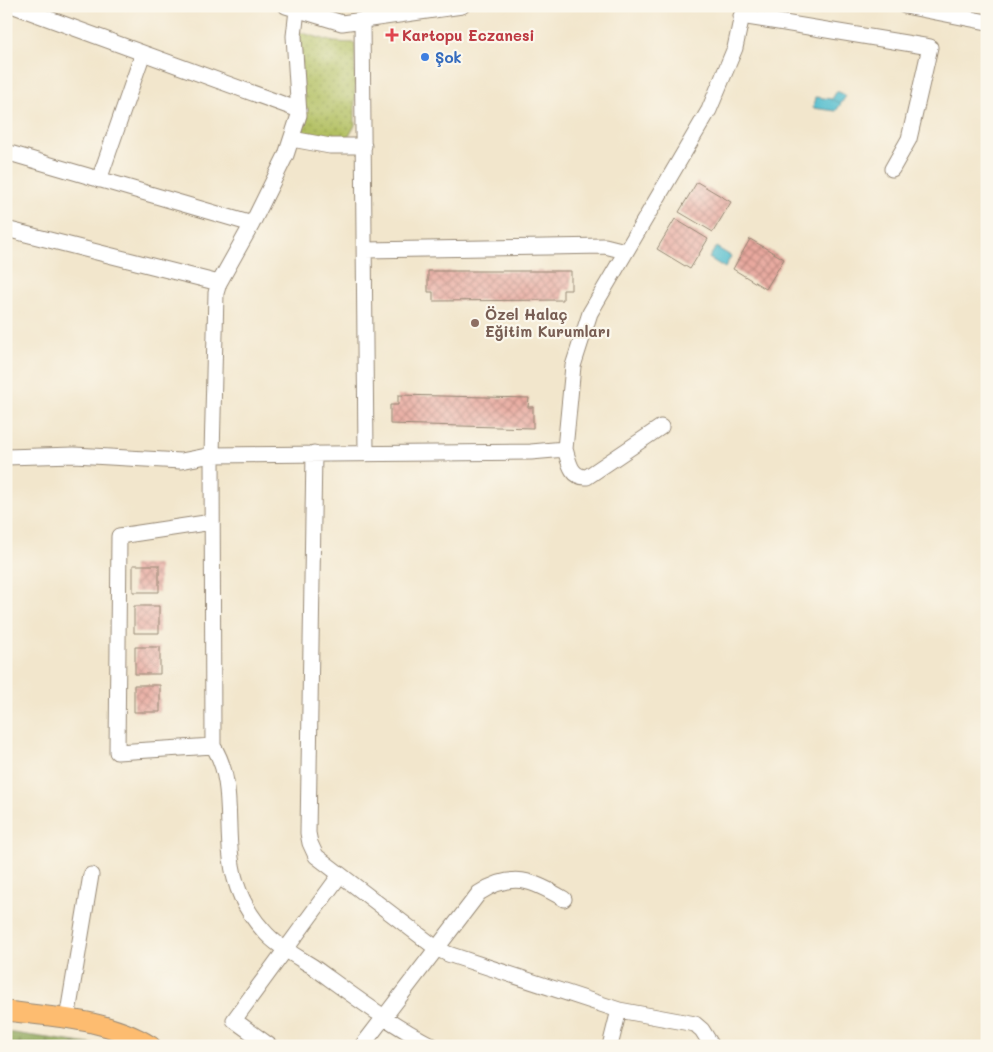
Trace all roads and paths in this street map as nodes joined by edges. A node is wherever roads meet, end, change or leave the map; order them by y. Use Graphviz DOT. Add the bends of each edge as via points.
graph roads {
  1 [pos="14,6"];
  2 [pos="462,6"];
  3 [pos="905,6"];
  4 [pos="292,8"];
  5 [pos="946,10"];
  6 [pos="743,11"];
  7 [pos="362,20"];
  8 [pos="987,22"];
  9 [pos="143,53"];
  10 [pos="299,110"];
  11 [pos="292,139"];
  12 [pos="364,146"];
  13 [pos="6,152"];
  14 [pos="892,169"];
  15 [pos="98,180"];
  16 [pos="252,224"];
  17 [pos="6,229"];
  18 [pos="365,250"];
  19 [pos="624,251"];
  20 [pos="219,283"];
  21 [pos="661,427"];
  22 [pos="565,449"];
  23 [pos="314,453"];
  24 [pos="366,454"];
  25 [pos="6,456"];
  26 [pos="212,456"];
  27 [pos="212,522"];
  28 [pos="213,746"];
  29 [pos="90,875"];
  30 [pos="340,875"];
  31 [pos="564,899"];
  32 [pos="286,948"];
  33 [pos="436,948"];
  34 [pos="6,1010"];
  35 [pos="619,1010"];
  36 [pos="385,1017"];
  37 [pos="67,1018"];
  38 [pos="151,1046"];
  39 [pos="270,1046"];
  40 [pos="362,1046"];
  41 [pos="433,1046"];
  42 [pos="610,1046"];
  43 [pos="712,1046"];
  1 -- 9 [label="street"];
  2 -- 7 [label="street"];
  3 -- 5 [label="street"];
  4 -- 7 [label="street" via="342,23"];
  4 -- 10 [label="street"];
  5 -- 8 [label="street"];
  6 -- 14 [label="street" via="930,47 909,139"];
  6 -- 19 [label="street" via="735,48 709,110"];
  7 -- 12 [label="street"];
  9 -- 10 [label="street"];
  9 -- 15 [label="street"];
  10 -- 11 [label="street"];
  11 -- 12 [label="street" via="330,146"];
  11 -- 16 [label="street"];
  12 -- 18 [label="street"];
  13 -- 15 [label="street"];
  15 -- 16 [label="street"];
  16 -- 20 [label="street"];
  17 -- 20 [label="street"];
  18 -- 19 [label="street" via="605,246"];
  18 -- 24 [label="street"];
  19 -- 22 [label="street" via="590,312 581,336 573,366"];
  20 -- 26 [label="street" via="214,317"];
  21 -- 22 [label="street" via="588,477 572,471"];
  22 -- 24 [label="street"];
  23 -- 24 [label="street"];
  23 -- 26 [label="street"];
  23 -- 30 [label="street" via="308,833 316,856"];
  25 -- 26 [label="street" via="181,461"];
  26 -- 27 [label="street"];
  27 -- 28 [label="street"];
  27 -- 28 [label="street" via="118,536 117,752"];
  28 -- 32 [label="street" via="224,770 231,858 238,888 248,910 264,932"];
  29 -- 37 [label="street"];
  30 -- 32 [label="street"];
  30 -- 33 [label="street"];
  31 -- 33 [label="street" via="525,881 504,880 478,893"];
  32 -- 36 [label="street"];
  32 -- 39 [label="street" via="234,1020"];
  33 -- 35 [label="street"];
  33 -- 36 [label="street"];
  34 -- 37 [label="main road"];
  35 -- 42 [label="street"];
  35 -- 43 [label="street" via="695,1024"];
  36 -- 40 [label="street"];
  36 -- 41 [label="street"];
  37 -- 38 [label="main road" via="87,1021 140,1039"];
}
